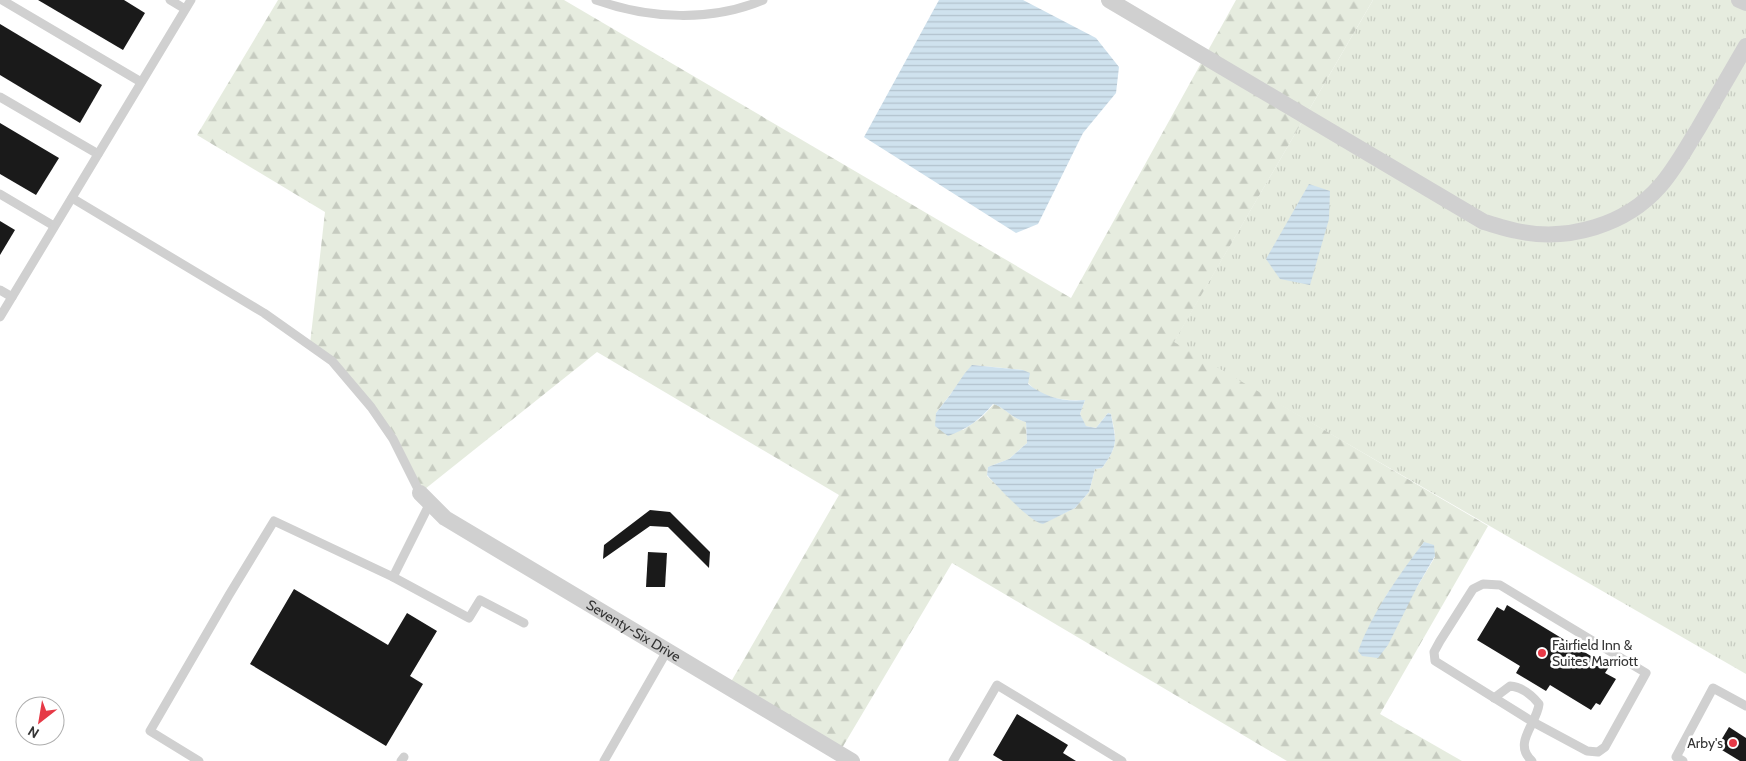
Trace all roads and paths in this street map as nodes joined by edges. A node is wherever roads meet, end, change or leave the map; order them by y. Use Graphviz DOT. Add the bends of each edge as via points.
graph roads {
  1 [pos="2,0"];
  2 [pos="170,0"];
  3 [pos="191,0"];
  4 [pos="596,0"];
  5 [pos="764,0"];
  6 [pos="1109,0"];
  7 [pos="1739,0"];
  8 [pos="1746,3"];
  9 [pos="185,9"];
  10 [pos="1746,46"];
  11 [pos="141,82"];
  12 [pos="0,97"];
  13 [pos="98,154"];
  14 [pos="0,194"];
  15 [pos="72,198"];
  16 [pos="54,226"];
  17 [pos="0,290"];
  18 [pos="12,297"];
  19 [pos="0,316"];
  20 [pos="425,498"];
  21 [pos="392,577"];
  22 [pos="524,624"];
  23 [pos="667,651"];
  24 [pos="1494,698"];
  25 [pos="1746,706"];
  26 [pos="1533,722"];
  27 [pos="199,761"];
  28 [pos="604,761"];
  29 [pos="852,761"];
  30 [pos="953,761"];
  31 [pos="1122,761"];
  32 [pos="1532,761"];
  33 [pos="1683,761"];
  1 -- 11 [label="lane"];
  2 -- 9 [label="lane"];
  3 -- 9 [label="lane"];
  4 -- 5 [label="lane" via="652,13 691,16 744,8"];
  6 -- 10 [label="street" via="1484,222 1518,232 1575,232 1620,217 1640,204 1676,166"];
  7 -- 8 [label="street"];
  9 -- 11 [label="lane"];
  11 -- 13 [label="lane"];
  12 -- 13 [label="lane"];
  13 -- 15 [label="lane"];
  14 -- 16 [label="lane"];
  15 -- 16 [label="lane"];
  15 -- 20 [label="lane" via="264,313 332,361 393,439"];
  16 -- 18 [label="lane"];
  17 -- 18 [label="lane"];
  18 -- 19 [label="lane"];
  20 -- 21 [label="lane"];
  20 -- 23 [label="street, Seventy-Six Drive" via="445,518"];
  21 -- 22 [label="lane" via="469,618 480,600"];
  21 -- 27 [label="lane" via="274,521 150,731"];
  23 -- 28 [label="lane"];
  23 -- 29 [label="street, Seventy-Six Drive"];
  24 -- 26 [label="lane"];
  24 -- 26 [label="lane" via="1510,686 1518,686 1539,704"];
  24 -- 26 [label="lane" via="1435,662 1434,652 1473,589 1483,584 1500,585 1646,673 1605,747 1598,752 1587,751"];
  25 -- 33 [label="lane" via="1713,688 1676,757"];
  26 -- 32 [label="lane" via="1523,744"];
  30 -- 31 [label="lane" via="998,686"];
}
